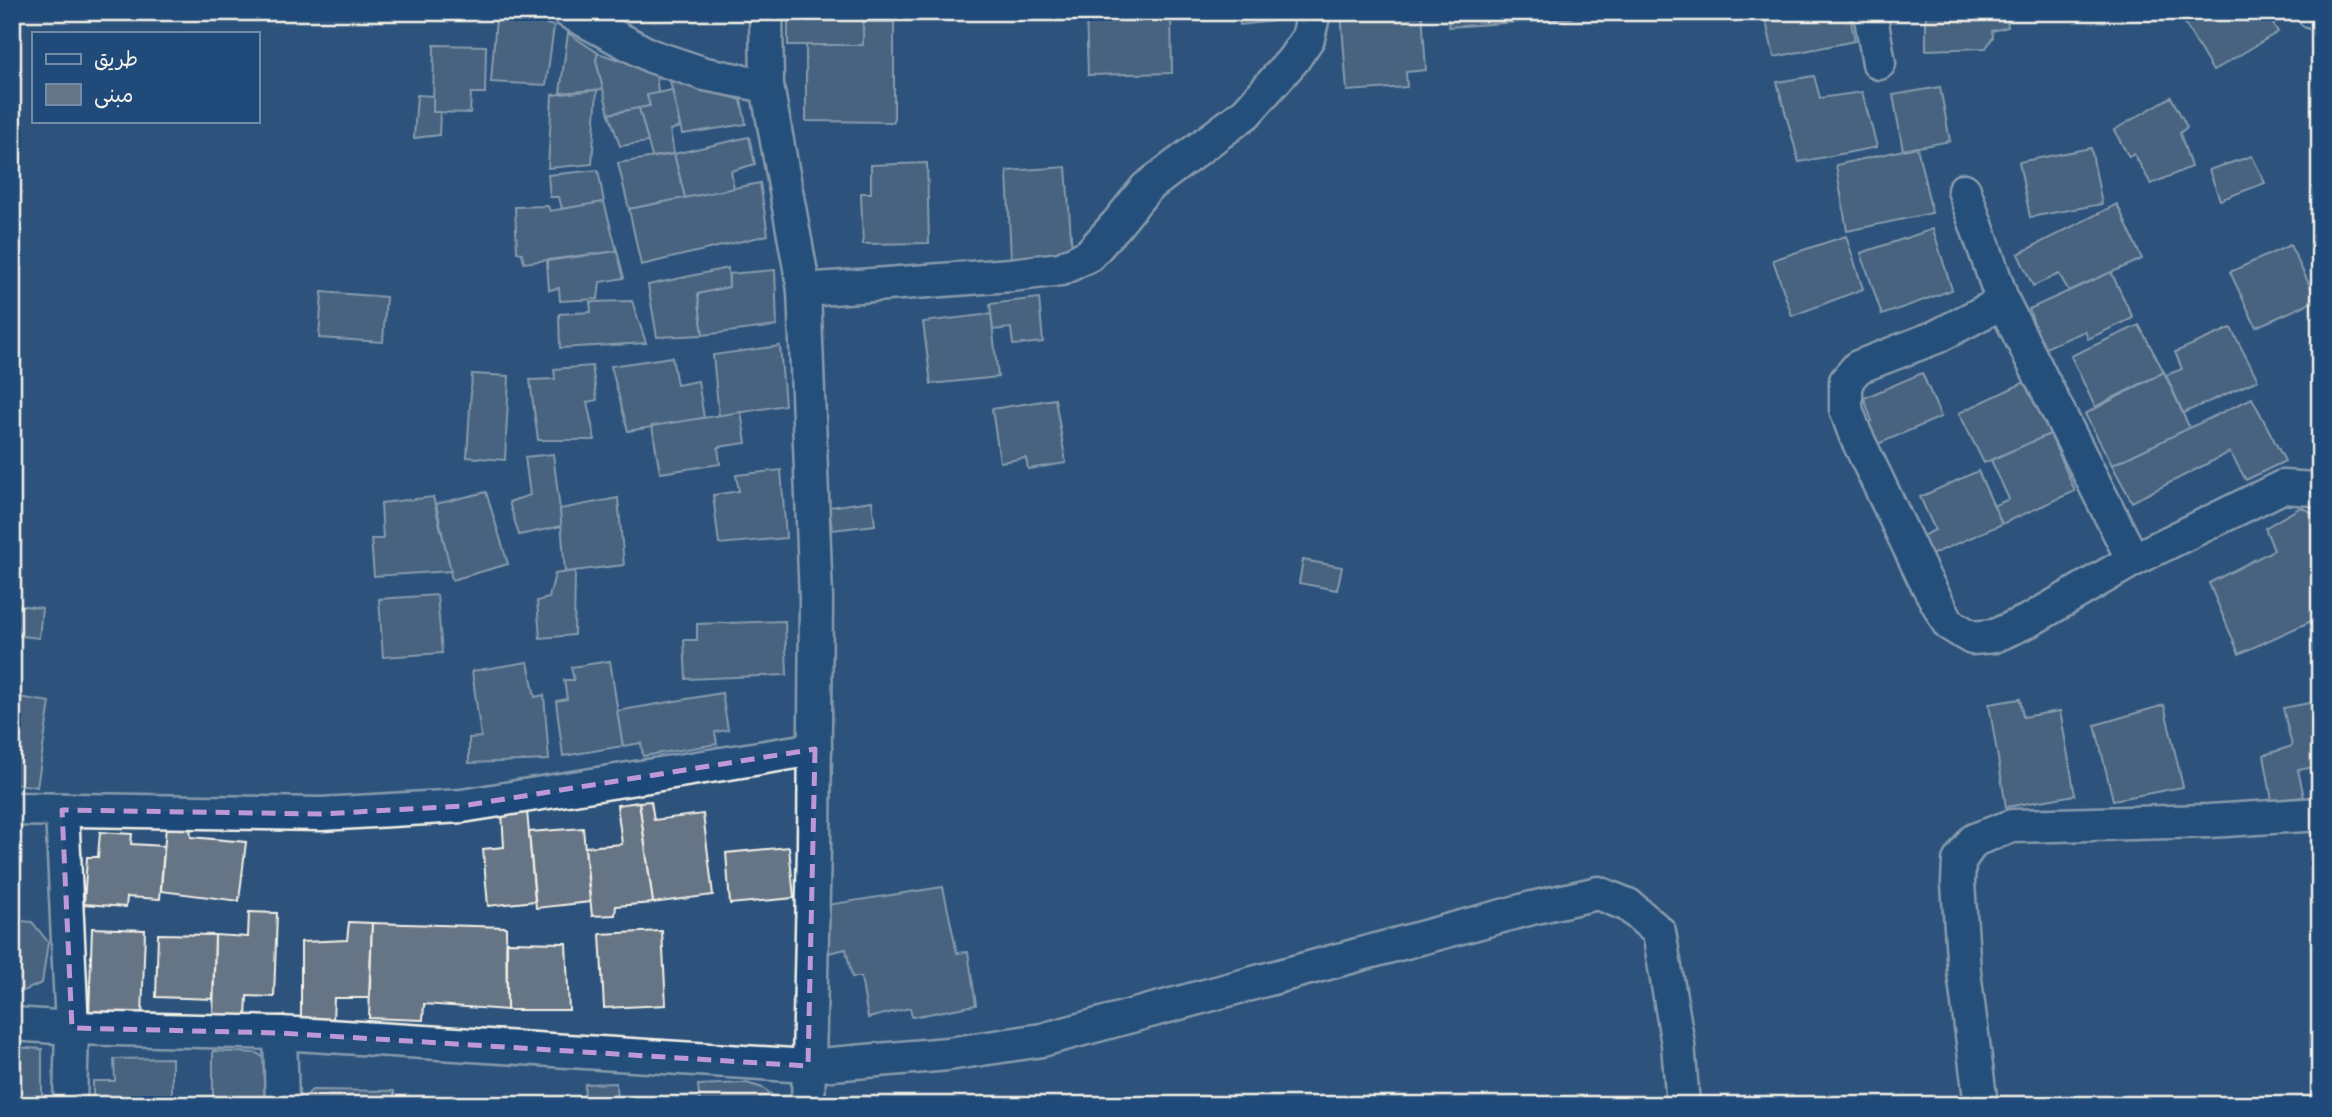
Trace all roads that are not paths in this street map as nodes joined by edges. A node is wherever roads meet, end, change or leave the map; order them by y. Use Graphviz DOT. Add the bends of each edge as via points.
graph roads {
  1 [pos="569,12"];
  2 [pos="766,12"];
  3 [pos="1314,12"];
  4 [pos="1870,12"];
  5 [pos="2313,12"];
  6 [pos="2320,15"];
  7 [pos="1879,63"];
  8 [pos="767,86"];
  9 [pos="1964,190"];
  10 [pos="804,290"];
  11 [pos="2003,302"];
  12 [pos="2320,492"];
  13 [pos="2133,560"];
  14 [pos="815,749"];
  15 [pos="12,809"];
  16 [pos="62,810"];
  17 [pos="2320,814"];
  18 [pos="12,1024"];
  19 [pos="72,1028"];
  20 [pos="280,1033"];
  21 [pos="808,1066"];
  22 [pos="70,1105"];
  23 [pos="282,1105"];
  24 [pos="808,1105"];
  25 [pos="1683,1105"];
  26 [pos="1981,1105"];
  1 -- 8 [label="street" via="651,56 705,74"];
  2 -- 8 [label="street"];
  3 -- 10 [label="street" via="1308,38 1246,113 1146,188 1089,255 1061,269"];
  4 -- 7 [label="street"];
  5 -- 6 [label="street"];
  8 -- 10 [label="street"];
  9 -- 11 [label="street"];
  10 -- 14 [label="street" via="816,599"];
  11 -- 13 [label="street"];
  11 -- 13 [label="street" via="1936,337 1858,368 1846,381 1846,409 1855,434 1924,578 1949,625 1972,638 1994,636 2030,620"];
  12 -- 13 [label="street" via="2281,487"];
  14 -- 16 [label="street" via="462,806 321,814"];
  14 -- 21 [label="street"];
  15 -- 16 [label="street"];
  16 -- 19 [label="street"];
  17 -- 26 [label="street" via="2012,826 1974,840 1959,861 1958,883"];
  18 -- 19 [label="street"];
  19 -- 20 [label="street"];
  19 -- 22 [label="street"];
  20 -- 21 [label="street"];
  20 -- 23 [label="street"];
  21 -- 24 [label="street"];
  21 -- 25 [label="street" via="948,1054 1042,1040 1598,893 1628,905 1659,932"];
}
